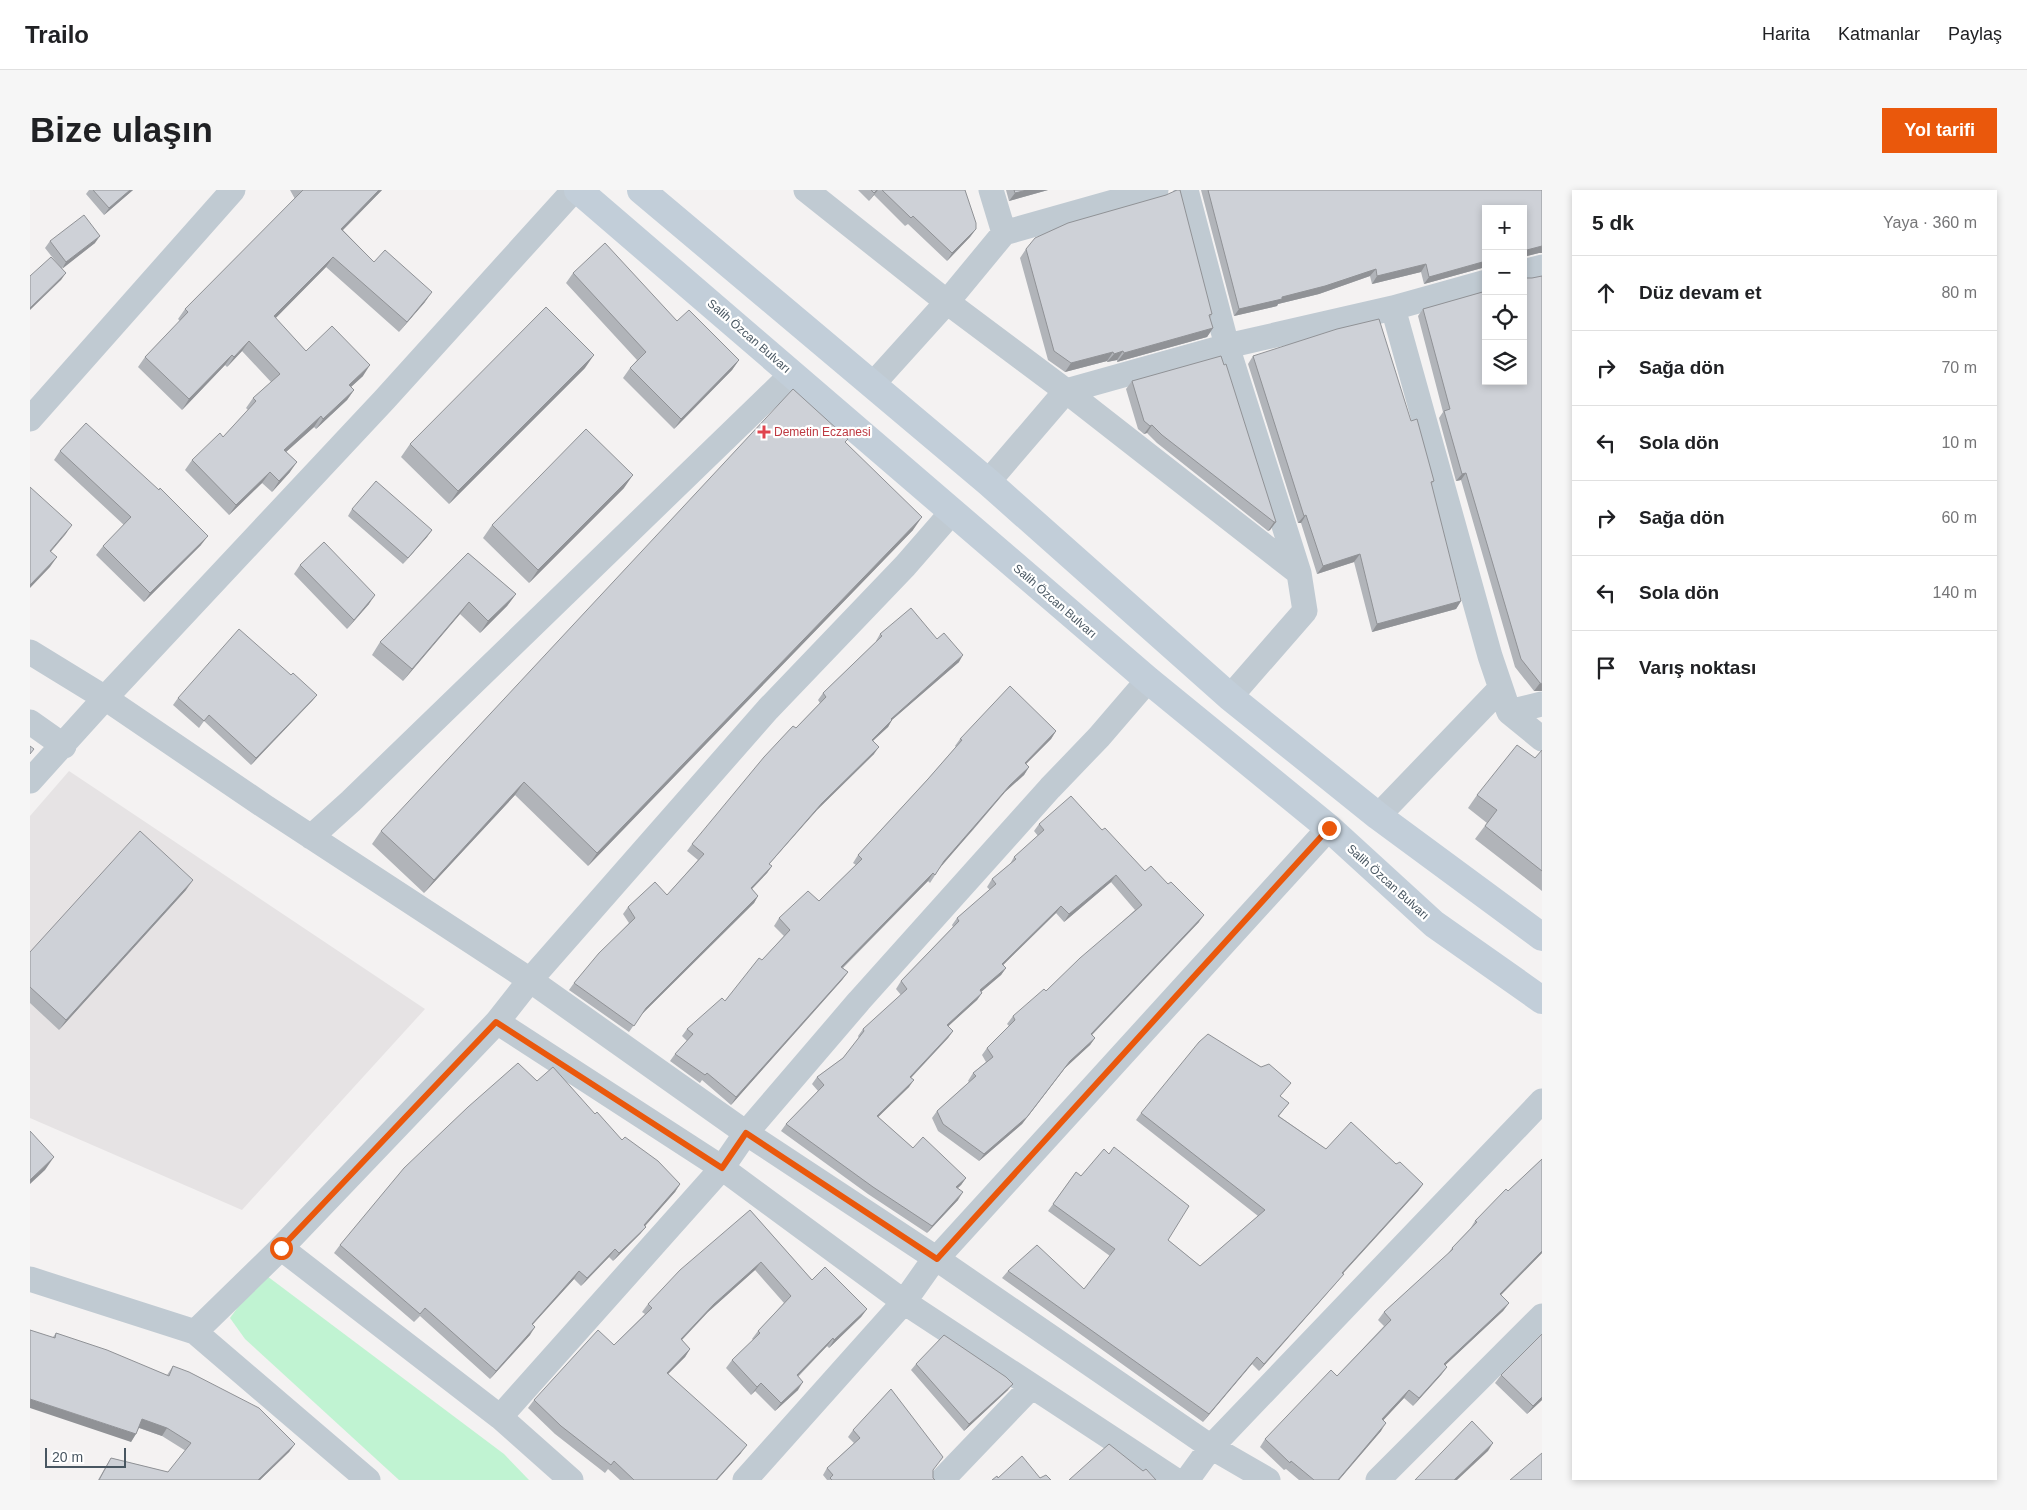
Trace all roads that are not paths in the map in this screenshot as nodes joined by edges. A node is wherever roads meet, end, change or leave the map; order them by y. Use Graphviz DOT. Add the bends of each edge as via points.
graph roads {
  1 [pos="233,190"];
  2 [pos="574,190"];
  3 [pos="578,190"];
  4 [pos="641,190"];
  5 [pos="806,190"];
  6 [pos="991,190"];
  7 [pos="1156,190"];
  8 [pos="1186,190"];
  9 [pos="1004,233"];
  10 [pos="1482,283"];
  11 [pos="947,302"];
  12 [pos="1393,308"];
  13 [pos="1227,346"];
  14 [pos="792,374"];
  15 [pos="873,384"];
  16 [pos="1066,391"];
  17 [pos="30,419"];
  18 [pos="988,482"];
  19 [pos="952,512"];
  20 [pos="1299,573"];
  21 [pos="30,652"];
  22 [pos="1148,680"];
  23 [pos="1230,697"];
  24 [pos="105,698"];
  25 [pos="1542,704"];
  26 [pos="1509,712"];
  27 [pos="30,722"];
  28 [pos="1542,739"];
  29 [pos="64,746"];
  30 [pos="30,782"];
  31 [pos="1378,816"];
  32 [pos="1329,828"];
  33 [pos="311,837"];
  34 [pos="1542,937"];
  35 [pos="530,980"];
  36 [pos="1542,1000"];
  37 [pos="496,1022"];
  38 [pos="1542,1101"];
  39 [pos="746,1133"];
  40 [pos="722,1168"];
  41 [pos="281,1248"];
  42 [pos="937,1259"];
  43 [pos="30,1279"];
  44 [pos="904,1302"];
  45 [pos="1542,1316"];
  46 [pos="195,1332"];
  47 [pos="1032,1386"];
  48 [pos="500,1417"];
  49 [pos="1211,1447"];
  50 [pos="368,1480"];
  51 [pos="571,1480"];
  52 [pos="745,1480"];
  53 [pos="942,1480"];
  54 [pos="1175,1480"];
  55 [pos="1187,1480"];
  56 [pos="1268,1480"];
  57 [pos="1378,1480"];
  1 -- 17 [label="street"];
  2 -- 24 [label="street" via="385,399"];
  3 -- 14 [label="main road, Salih Özcan Bulvarı"];
  4 -- 15 [label="main road"];
  5 -- 11 [label="street"];
  6 -- 9 [label="street"];
  7 -- 9 [label="street"];
  8 -- 13 [label="street"];
  9 -- 11 [label="street"];
  10 -- 12 [label="street"];
  11 -- 15 [label="street"];
  11 -- 16 [label="street"];
  12 -- 13 [label="street"];
  12 -- 26 [label="street" via="1490,656"];
  13 -- 16 [label="street"];
  13 -- 20 [label="street"];
  14 -- 19 [label="main road, Salih Özcan Bulvarı"];
  14 -- 33 [label="street"];
  15 -- 18 [label="main road"];
  16 -- 18 [label="street"];
  16 -- 20 [label="street"];
  18 -- 23 [label="main road"];
  19 -- 22 [label="main road, Salih Özcan Bulvarı"];
  19 -- 35 [label="street" via="905,566 768,709"];
  20 -- 23 [label="street" via="1305,612"];
  21 -- 24 [label="street"];
  22 -- 32 [label="main road, Salih Özcan Bulvarı"];
  22 -- 39 [label="street" via="859,1001"];
  23 -- 31 [label="main road"];
  24 -- 29 [label="street"];
  24 -- 33 [label="street"];
  25 -- 26 [label="street"];
  26 -- 28 [label="street"];
  26 -- 31 [label="street" via="1500,689"];
  27 -- 29 [label="street"];
  29 -- 30 [label="street"];
  31 -- 34 [label="main road"];
  32 -- 36 [label="main road, Salih Özcan Bulvarı" via="1434,924"];
  32 -- 42 [label="street"];
  33 -- 35 [label="street"];
  35 -- 37 [label="street"];
  35 -- 39 [label="street"];
  37 -- 40 [label="street"];
  37 -- 41 [label="street"];
  38 -- 49 [label="street"];
  39 -- 40 [label="street"];
  39 -- 42 [label="street"];
  40 -- 44 [label="street"];
  40 -- 48 [label="street"];
  41 -- 46 [label="street"];
  41 -- 48 [label="street"];
  42 -- 44 [label="street"];
  42 -- 49 [label="street"];
  43 -- 46 [label="street"];
  44 -- 47 [label="street"];
  44 -- 52 [label="street"];
  45 -- 57 [label="street"];
  46 -- 50 [label="street"];
  47 -- 53 [label="street"];
  47 -- 54 [label="street"];
  48 -- 51 [label="street"];
  49 -- 55 [label="street"];
  49 -- 56 [label="street"];
}
